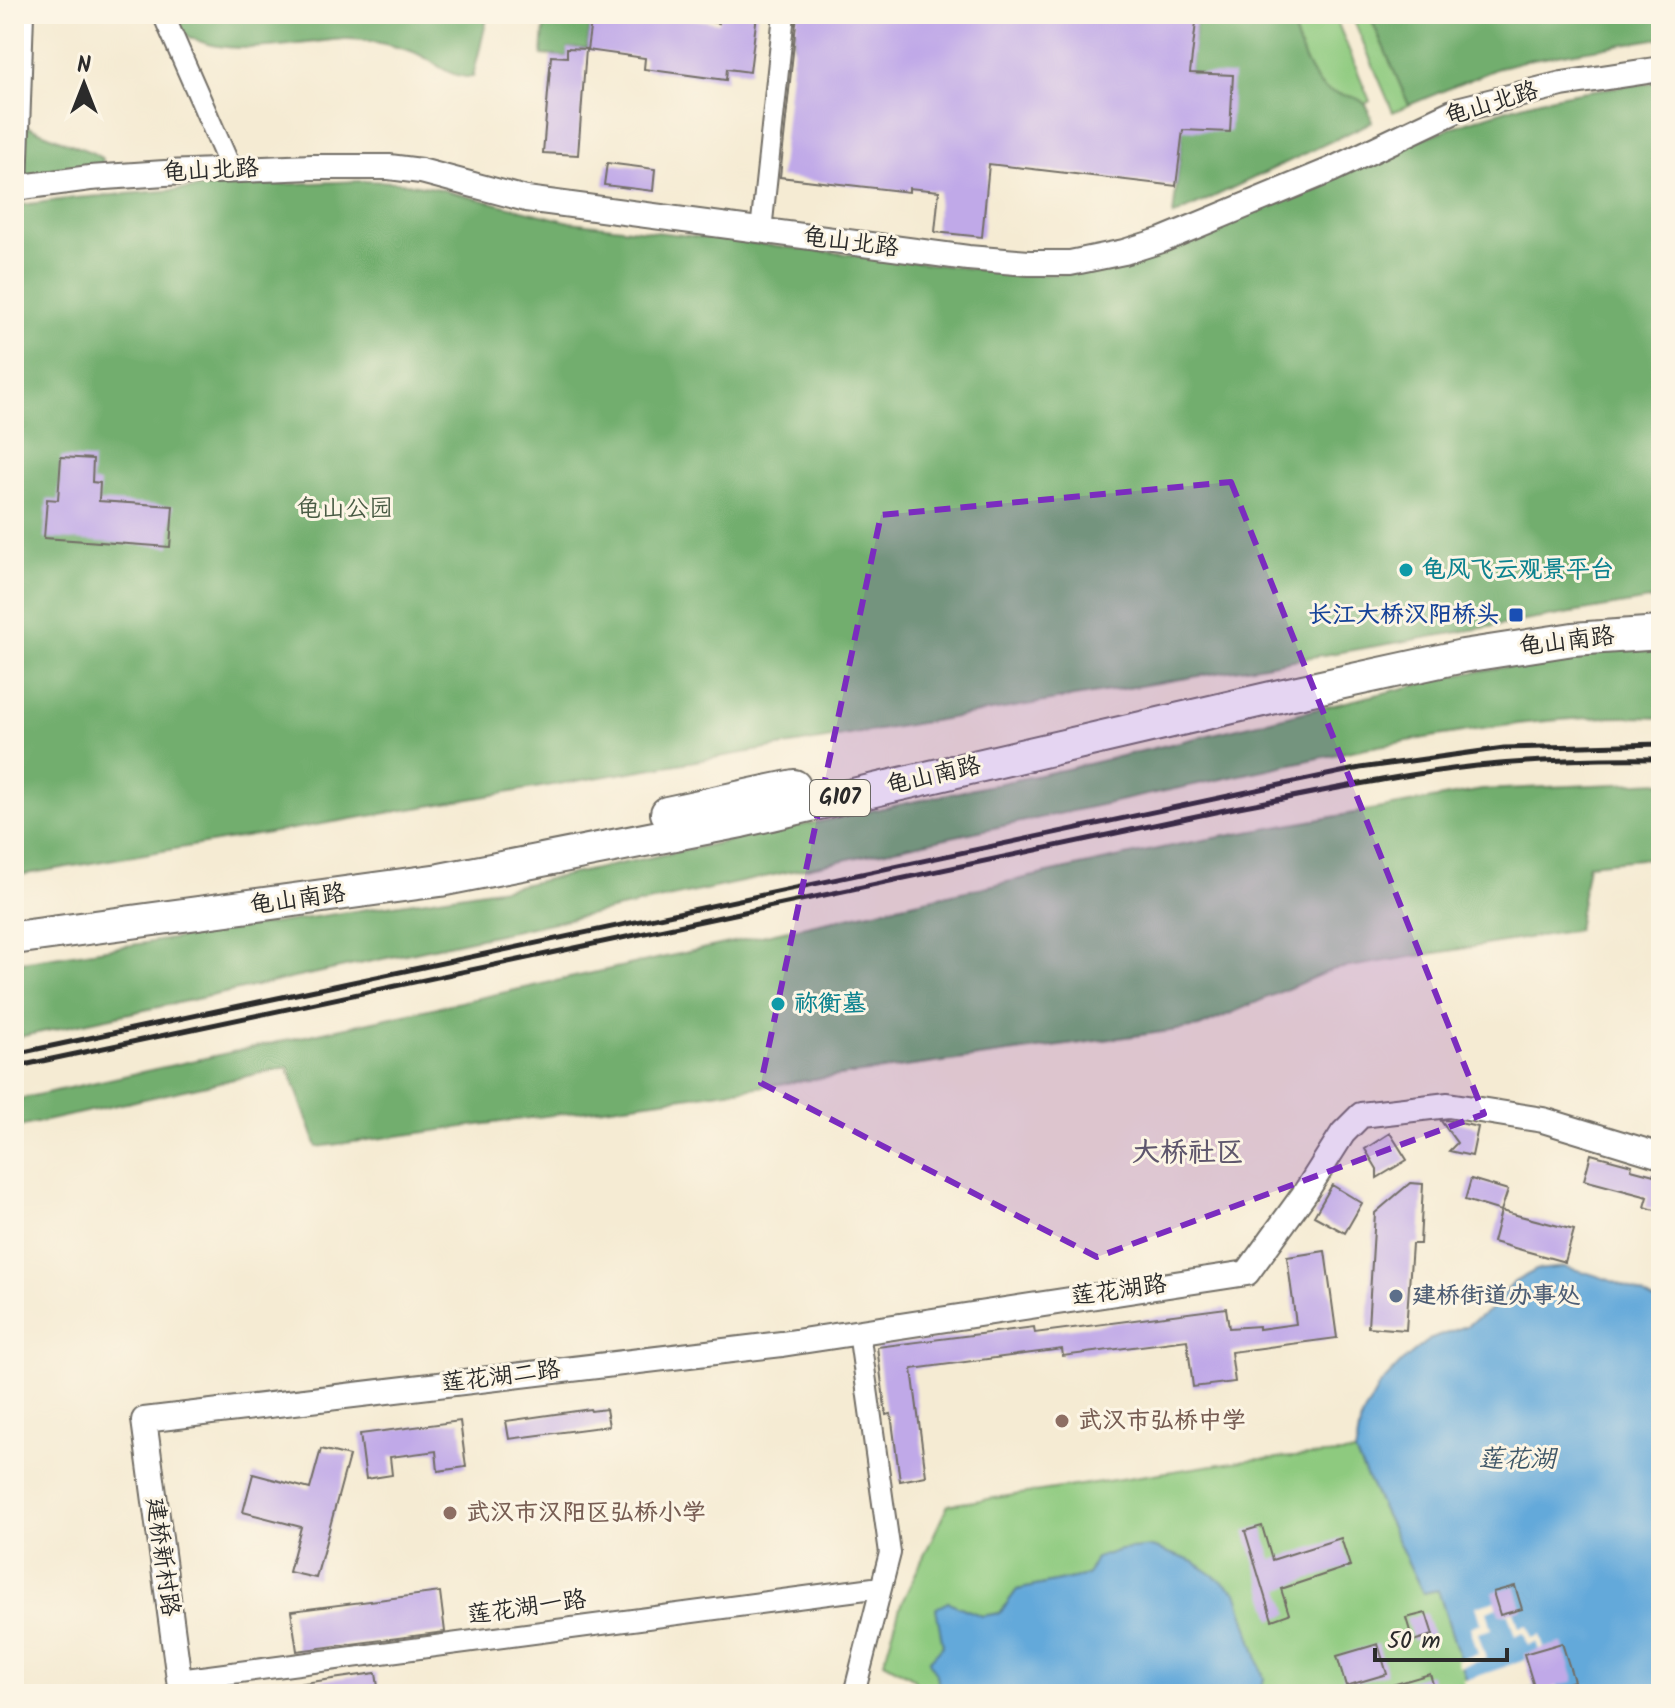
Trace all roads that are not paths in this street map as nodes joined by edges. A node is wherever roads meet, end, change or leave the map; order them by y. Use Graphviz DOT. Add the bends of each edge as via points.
graph roads {
  1 [pos="23,14"];
  2 [pos="163,14"];
  3 [pos="784,14"];
  4 [pos="1661,69"];
  5 [pos="231,169"];
  6 [pos="16,188"];
  7 [pos="761,231"];
  8 [pos="1661,621"];
  9 [pos="1661,633"];
  10 [pos="14,917"];
  11 [pos="14,938"];
  12 [pos="1661,1156"];
  13 [pos="859,1332"];
  14 [pos="144,1420"];
  15 [pos="881,1587"];
  16 [pos="180,1687"];
  17 [pos="854,1694"];
  1 -- 6 [label="street"];
  2 -- 5 [label="street"];
  3 -- 7 [label="street"];
  4 -- 7 [label="street, 龟山北路" via="1562,84 1457,110 1176,235 1096,259 995,261"];
  5 -- 6 [label="street, 龟山北路"];
  5 -- 7 [label="street, 龟山北路" via="389,167 526,199"];
  8 -- 10 [label="highway, 龟山南路 / G107" via="1476,643 406,864"];
  9 -- 11 [label="highway, 龟山南路 / G107" via="1573,639 1463,656 741,821 440,880"];
  12 -- 13 [label="street, 莲花湖路" via="1543,1120 1448,1105 1361,1115 1343,1133 1247,1273"];
  13 -- 14 [label="street, 莲花湖二路"];
  13 -- 15 [label="street" via="890,1553"];
  14 -- 16 [label="street, 建桥新村路"];
  15 -- 16 [label="street, 莲花湖一路"];
  15 -- 17 [label="street"];
}
